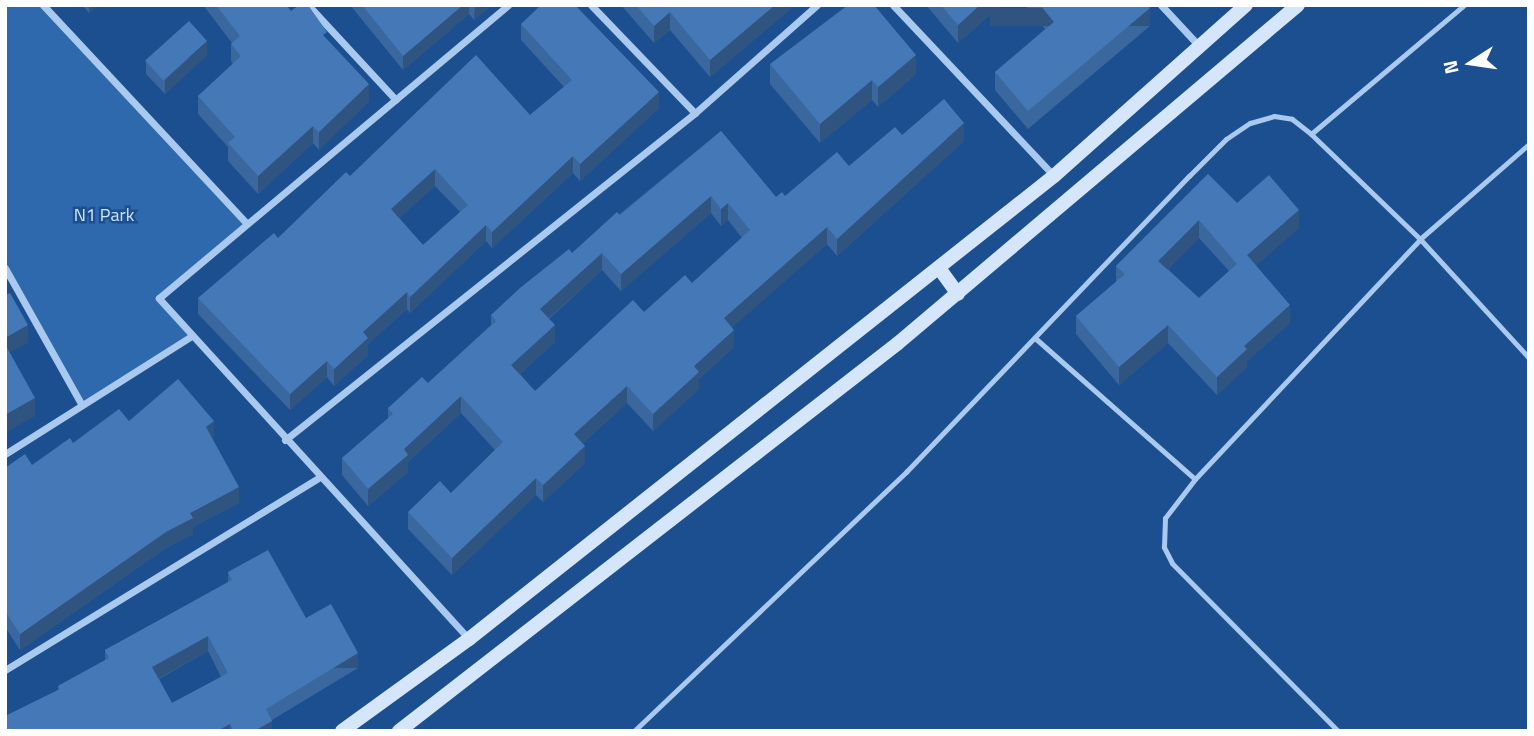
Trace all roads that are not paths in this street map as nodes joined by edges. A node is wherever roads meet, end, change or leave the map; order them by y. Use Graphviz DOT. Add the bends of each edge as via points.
graph roads {
  1 [pos="43,5"];
  2 [pos="308,5"];
  3 [pos="508,5"];
  4 [pos="591,5"];
  5 [pos="817,5"];
  6 [pos="893,5"];
  7 [pos="1161,5"];
  8 [pos="1247,5"];
  9 [pos="1298,5"];
  10 [pos="1464,5"];
  11 [pos="1200,48"];
  12 [pos="396,100"];
  13 [pos="695,113"];
  14 [pos="1311,134"];
  15 [pos="1529,144"];
  16 [pos="1054,176"];
  17 [pos="247,224"];
  18 [pos="1420,239"];
  19 [pos="5,268"];
  20 [pos="939,268"];
  21 [pos="958,294"];
  22 [pos="192,336"];
  23 [pos="1035,338"];
  24 [pos="1529,358"];
  25 [pos="82,405"];
  26 [pos="285,440"];
  27 [pos="5,454"];
  28 [pos="318,478"];
  29 [pos="1195,479"];
  30 [pos="469,639"];
  31 [pos="5,670"];
  32 [pos="342,731"];
  33 [pos="399,731"];
  34 [pos="634,731"];
  35 [pos="1338,731"];
  1 -- 17 [label="street"];
  2 -- 12 [label="street"];
  3 -- 12 [label="street"];
  4 -- 13 [label="street"];
  5 -- 13 [label="street"];
  6 -- 16 [label="street"];
  7 -- 11 [label="street"];
  8 -- 11 [label="street"];
  9 -- 21 [label="street"];
  10 -- 14 [label="lane"];
  11 -- 16 [label="street"];
  12 -- 17 [label="street"];
  13 -- 26 [label="street"];
  14 -- 18 [label="lane"];
  14 -- 23 [label="lane" via="1292,119 1274,116 1250,123 1226,139"];
  15 -- 18 [label="lane"];
  16 -- 20 [label="street"];
  17 -- 22 [label="street" via="159,298"];
  18 -- 24 [label="lane"];
  18 -- 29 [label="lane"];
  19 -- 25 [label="street"];
  20 -- 21 [label="street"];
  20 -- 30 [label="street"];
  21 -- 33 [label="street"];
  22 -- 25 [label="street"];
  22 -- 26 [label="street"];
  23 -- 29 [label="lane"];
  23 -- 34 [label="lane" via="906,472"];
  25 -- 27 [label="street"];
  26 -- 28 [label="street"];
  28 -- 30 [label="street"];
  28 -- 31 [label="street"];
  29 -- 35 [label="lane" via="1165,518 1166,555"];
  30 -- 32 [label="street"];
}
